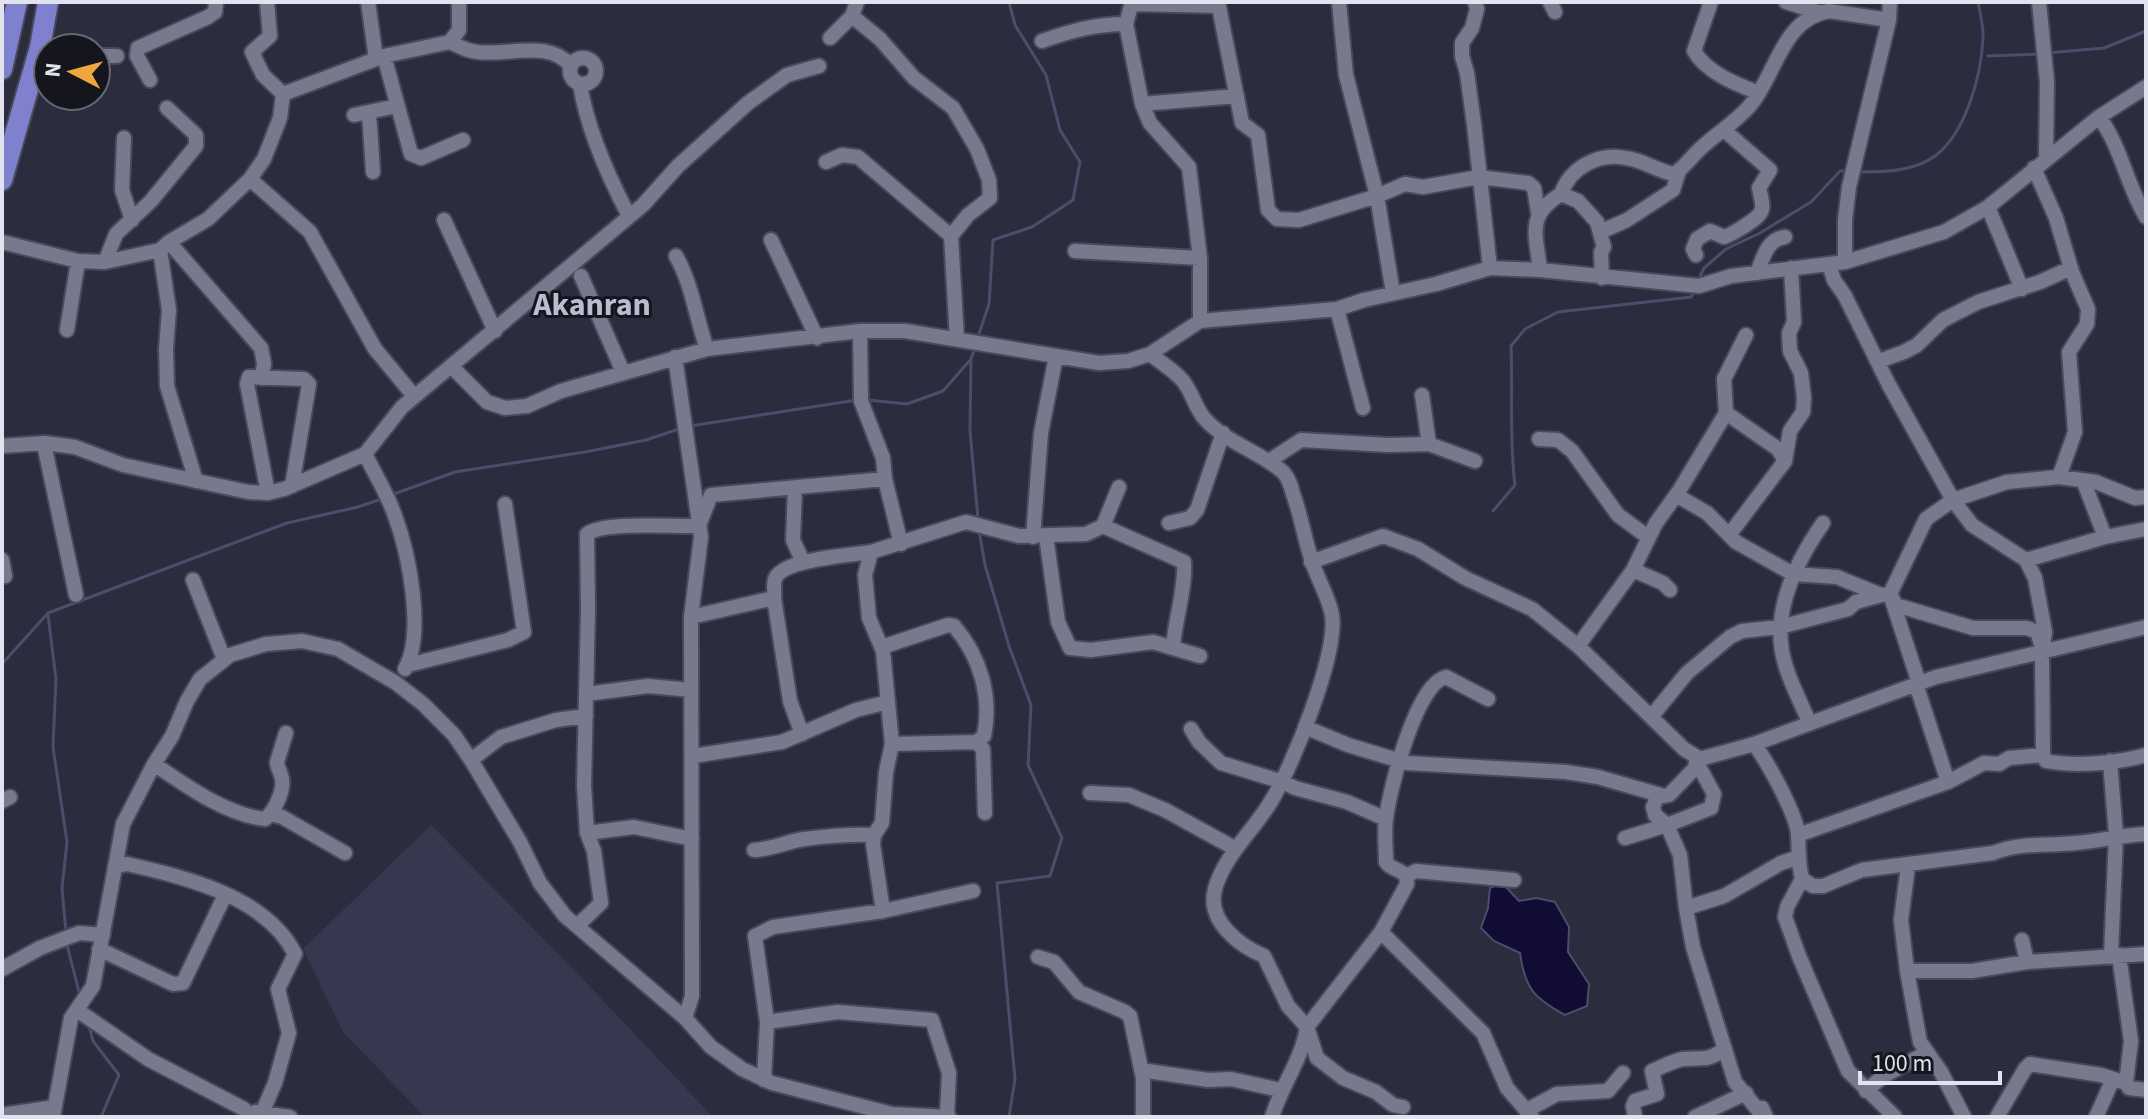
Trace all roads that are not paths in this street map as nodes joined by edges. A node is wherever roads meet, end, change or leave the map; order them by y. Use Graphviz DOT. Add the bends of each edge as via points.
graph roads {
  1 [pos="17,2"];
  2 [pos="48,2"];
  3 [pos="216,2"];
  4 [pos="267,2"];
  5 [pos="368,2"];
  6 [pos="459,2"];
  7 [pos="1339,2"];
  8 [pos="1475,2"];
  9 [pos="1711,2"];
  10 [pos="1786,2"];
  11 [pos="1890,2"];
  12 [pos="2039,2"];
  13 [pos="1132,3"];
  14 [pos="1218,4"];
  15 [pos="855,9"];
  16 [pos="1821,13"];
  17 [pos="1889,20"];
  18 [pos="1126,24"];
  19 [pos="45,32"];
  20 [pos="830,38"];
  21 [pos="1042,41"];
  22 [pos="450,42"];
  23 [pos="112,56"];
  24 [pos="117,56"];
  25 [pos="380,57"];
  26 [pos="571,66"];
  27 [pos="819,66"];
  28 [pos="2,69"];
  29 [pos="150,80"];
  30 [pos="580,84"];
  31 [pos="32,86"];
  32 [pos="2146,87"];
  33 [pos="1759,93"];
  34 [pos="283,94"];
  35 [pos="1237,96"];
  36 [pos="1142,104"];
  37 [pos="397,106"];
  38 [pos="167,108"];
  39 [pos="2099,117"];
  40 [pos="1724,130"];
  41 [pos="124,138"];
  42 [pos="463,140"];
  43 [pos="2046,159"];
  44 [pos="826,162"];
  45 [pos="2034,168"];
  46 [pos="1679,171"];
  47 [pos="373,172"];
  48 [pos="1479,177"];
  49 [pos="250,179"];
  50 [pos="2,180"];
  51 [pos="1561,194"];
  52 [pos="1377,196"];
  53 [pos="1988,207"];
  54 [pos="1538,212"];
  55 [pos="629,216"];
  56 [pos="2146,217"];
  57 [pos="132,220"];
  58 [pos="444,220"];
  59 [pos="1600,232"];
  60 [pos="951,236"];
  61 [pos="1785,237"];
  62 [pos="771,240"];
  63 [pos="2,242"];
  64 [pos="165,246"];
  65 [pos="1075,251"];
  66 [pos="1696,255"];
  67 [pos="676,256"];
  68 [pos="1200,258"];
  69 [pos="78,261"];
  70 [pos="105,262"];
  71 [pos="1845,262"];
  72 [pos="1829,264"];
  73 [pos="1490,268"];
  74 [pos="1791,268"];
  75 [pos="2071,268"];
  76 [pos="1540,270"];
  77 [pos="1757,273"];
  78 [pos="581,276"];
  79 [pos="1602,278"];
  80 [pos="2022,289"];
  81 [pos="1393,293"];
  82 [pos="1337,309"];
  83 [pos="1200,321"];
  84 [pos="67,330"];
  85 [pos="495,331"];
  86 [pos="860,331"];
  87 [pos="1746,335"];
  88 [pos="817,338"];
  89 [pos="970,341"];
  90 [pos="707,349"];
  91 [pos="1150,354"];
  92 [pos="1056,356"];
  93 [pos="675,357"];
  94 [pos="1879,361"];
  95 [pos="451,366"];
  96 [pos="623,372"];
  97 [pos="262,378"];
  98 [pos="1422,395"];
  99 [pos="414,396"];
  100 [pos="1363,408"];
  101 [pos="1726,413"];
  102 [pos="1223,433"];
  103 [pos="1539,439"];
  104 [pos="44,444"];
  105 [pos="1429,444"];
  106 [pos="2,446"];
  107 [pos="365,454"];
  108 [pos="1269,461"];
  109 [pos="1475,461"];
  110 [pos="1785,461"];
  111 [pos="2059,477"];
  112 [pos="885,479"];
  113 [pos="2083,480"];
  114 [pos="196,481"];
  115 [pos="292,486"];
  116 [pos="1119,487"];
  117 [pos="795,488"];
  118 [pos="268,493"];
  119 [pos="1676,495"];
  120 [pos="2146,497"];
  121 [pos="1953,500"];
  122 [pos="505,504"];
  123 [pos="1169,523"];
  124 [pos="1823,523"];
  125 [pos="698,526"];
  126 [pos="1103,526"];
  127 [pos="2146,529"];
  128 [pos="1729,535"];
  129 [pos="1039,536"];
  130 [pos="1648,537"];
  131 [pos="2105,537"];
  132 [pos="901,544"];
  133 [pos="871,552"];
  134 [pos="2,560"];
  135 [pos="2026,560"];
  136 [pos="803,562"];
  137 [pos="1311,562"];
  138 [pos="1633,570"];
  139 [pos="1793,574"];
  140 [pos="5,576"];
  141 [pos="193,580"];
  142 [pos="1670,590"];
  143 [pos="76,595"];
  144 [pos="1886,595"];
  145 [pos="774,598"];
  146 [pos="2042,616"];
  147 [pos="691,617"];
  148 [pos="1780,627"];
  149 [pos="2146,627"];
  150 [pos="2027,628"];
  151 [pos="1578,646"];
  152 [pos="882,647"];
  153 [pos="1173,647"];
  154 [pos="2042,650"];
  155 [pos="1200,656"];
  156 [pos="224,659"];
  157 [pos="408,665"];
  158 [pos="396,683"];
  159 [pos="1917,683"];
  160 [pos="691,690"];
  161 [pos="586,694"];
  162 [pos="1488,699"];
  163 [pos="888,702"];
  164 [pos="586,716"];
  165 [pos="1651,717"];
  166 [pos="1809,722"];
  167 [pos="1305,727"];
  168 [pos="1191,729"];
  169 [pos="286,733"];
  170 [pos="802,734"];
  171 [pos="976,742"];
  172 [pos="892,744"];
  173 [pos="1754,744"];
  174 [pos="2043,755"];
  175 [pos="2146,755"];
  176 [pos="693,756"];
  177 [pos="471,760"];
  178 [pos="1398,760"];
  179 [pos="1698,760"];
  180 [pos="2110,761"];
  181 [pos="154,764"];
  182 [pos="1283,782"];
  183 [pos="1948,782"];
  184 [pos="1090,793"];
  185 [pos="1658,794"];
  186 [pos="985,813"];
  187 [pos="271,814"];
  188 [pos="1386,819"];
  189 [pos="1667,825"];
  190 [pos="587,833"];
  191 [pos="2146,834"];
  192 [pos="874,835"];
  193 [pos="1798,835"];
  194 [pos="2116,835"];
  195 [pos="1625,838"];
  196 [pos="692,839"];
  197 [pos="1236,849"];
  198 [pos="754,850"];
  199 [pos="345,853"];
  200 [pos="1796,858"];
  201 [pos="115,866"];
  202 [pos="1908,866"];
  203 [pos="1406,876"];
  204 [pos="1802,879"];
  205 [pos="1514,880"];
  206 [pos="973,891"];
  207 [pos="225,895"];
  208 [pos="1686,908"];
  209 [pos="883,911"];
  210 [pos="578,925"];
  211 [pos="1381,932"];
  212 [pos="2022,940"];
  213 [pos="101,942"];
  214 [pos="2146,954"];
  215 [pos="2115,955"];
  216 [pos="1038,957"];
  217 [pos="2027,962"];
  218 [pos="2,969"];
  219 [pos="1907,971"];
  220 [pos="77,1010"];
  221 [pos="685,1018"];
  222 [pos="767,1022"];
  223 [pos="1307,1027"];
  224 [pos="1725,1049"];
  225 [pos="1927,1052"];
  226 [pos="1141,1070"];
  227 [pos="1623,1073"];
  228 [pos="764,1080"];
  229 [pos="2120,1081"];
  230 [pos="1280,1090"];
  231 [pos="2146,1090"];
  232 [pos="1866,1091"];
  233 [pos="1746,1093"];
  234 [pos="1403,1107"];
  235 [pos="54,1112"];
  236 [pos="241,1113"];
  237 [pos="262,1113"];
  238 [pos="1530,1114"];
  239 [pos="2,1115"];
  240 [pos="290,1117"];
  241 [pos="948,1117"];
  242 [pos="1143,1117"];
  243 [pos="1272,1117"];
  244 [pos="1635,1117"];
  245 [pos="1695,1117"];
  246 [pos="1766,1117"];
  247 [pos="1895,1117"];
  248 [pos="1964,1117"];
  249 [pos="1997,1117"];
  250 [pos="2096,1117"];
  1 -- 28 [label="highway"];
  2 -- 19 [label="highway"];
  3 -- 29 [label="street" via="208,17 138,48"];
  4 -- 34 [label="street" via="270,36 252,52 263,75"];
  5 -- 25 [label="street"];
  6 -- 22 [label="street" via="459,30"];
  7 -- 52 [label="street" via="1346,75"];
  8 -- 48 [label="street" via="1462,56"];
  9 -- 33 [label="street" via="1694,51 1733,83"];
  10 -- 16 [label="street"];
  11 -- 17 [label="street"];
  12 -- 43 [label="street"];
  13 -- 14 [label="street"];
  13 -- 18 [label="street"];
  14 -- 35 [label="street"];
  15 -- 20 [label="street"];
  15 -- 60 [label="street" via="914,78 953,108 977,149 990,198"];
  16 -- 17 [label="street"];
  16 -- 33 [label="street" via="1790,36"];
  17 -- 71 [label="street" via="1849,187"];
  18 -- 21 [label="street" via="1075,29"];
  18 -- 36 [label="street"];
  22 -- 25 [label="street"];
  22 -- 26 [label="street" via="469,51 558,54"];
  23 -- 24 [label="street"];
  25 -- 34 [label="street"];
  25 -- 37 [label="street"];
  26 -- 30 [label="street"];
  26 -- 30 [label="street" via="582,58 594,65 593,79"];
  27 -- 55 [label="street" via="787,75 748,103"];
  30 -- 55 [label="street"];
  31 -- 50 [label="highway"];
  32 -- 39 [label="street"];
  33 -- 40 [label="street"];
  34 -- 49 [label="street" via="280,118"];
  35 -- 36 [label="street"];
  35 -- 52 [label="street" via="1242,123 1258,135 1268,210 1277,219 1299,220"];
  36 -- 68 [label="street" via="1150,123 1189,167"];
  37 -- 42 [label="street" via="415,157"];
  37 -- 47 [label="street" via="361,114"];
  38 -- 57 [label="street" via="198,140"];
  39 -- 43 [label="street"];
  39 -- 56 [label="street"];
  40 -- 46 [label="street"];
  40 -- 66 [label="street" via="1770,170 1759,188 1764,205 1739,232 1724,237 1710,231 1697,239"];
  41 -- 57 [label="street" via="122,190"];
  43 -- 45 [label="street"];
  44 -- 60 [label="street" via="842,155 858,157"];
  45 -- 53 [label="street"];
  45 -- 75 [label="street"];
  46 -- 51 [label="street" via="1608,158 1581,165 1566,179"];
  46 -- 59 [label="street" via="1673,190"];
  48 -- 52 [label="street" via="1423,187 1405,184"];
  48 -- 54 [label="street" via="1528,183 1534,188"];
  48 -- 73 [label="street"];
  49 -- 64 [label="street" via="208,219"];
  49 -- 99 [label="street" via="310,232 375,349"];
  51 -- 54 [label="street"];
  51 -- 59 [label="street" via="1578,201"];
  52 -- 81 [label="street"];
  53 -- 71 [label="street" via="1944,232"];
  53 -- 80 [label="street"];
  54 -- 76 [label="street"];
  55 -- 85 [label="street"];
  57 -- 70 [label="street" via="116,234"];
  58 -- 85 [label="street"];
  59 -- 79 [label="street"];
  60 -- 89 [label="street"];
  61 -- 77 [label="street" via="1769,244"];
  62 -- 88 [label="street"];
  63 -- 69 [label="street"];
  64 -- 70 [label="street"];
  64 -- 97 [label="street" via="261,348"];
  64 -- 114 [label="street" via="167,386"];
  65 -- 68 [label="street"];
  67 -- 90 [label="street" via="686,273"];
  68 -- 83 [label="street"];
  69 -- 70 [label="street"];
  69 -- 84 [label="street"];
  71 -- 72 [label="street"];
  72 -- 74 [label="street"];
  72 -- 94 [label="street"];
  73 -- 76 [label="street"];
  73 -- 81 [label="street"];
  74 -- 77 [label="street"];
  74 -- 110 [label="street" via="1790,351 1801,373 1804,398"];
  75 -- 80 [label="street"];
  75 -- 111 [label="street" via="2088,309 2087,324 2069,352 2075,432"];
  76 -- 79 [label="street"];
  77 -- 79 [label="street" via="1694,286"];
  78 -- 96 [label="street"];
  80 -- 94 [label="street" via="1978,302 1943,320 1917,345"];
  81 -- 82 [label="street"];
  82 -- 83 [label="street"];
  82 -- 100 [label="street"];
  83 -- 91 [label="street"];
  85 -- 95 [label="street"];
  86 -- 88 [label="street"];
  86 -- 89 [label="street" via="905,331"];
  86 -- 112 [label="street" via="861,401 883,458"];
  87 -- 101 [label="street" via="1724,379"];
  88 -- 90 [label="street"];
  89 -- 92 [label="street"];
  90 -- 93 [label="street"];
  91 -- 92 [label="street" via="1099,363"];
  91 -- 102 [label="street" via="1183,380 1203,417"];
  92 -- 129 [label="street" via="1041,433"];
  93 -- 96 [label="street"];
  93 -- 125 [label="street"];
  94 -- 121 [label="street"];
  95 -- 96 [label="street" via="487,402 505,408 527,406"];
  95 -- 99 [label="street"];
  97 -- 115 [label="street" via="304,379 309,384"];
  97 -- 118 [label="street" via="249,377 247,384"];
  98 -- 105 [label="street"];
  99 -- 107 [label="street"];
  101 -- 110 [label="street" via="1778,449"];
  101 -- 119 [label="street"];
  102 -- 108 [label="street"];
  102 -- 123 [label="street" via="1197,510 1190,518"];
  103 -- 130 [label="street" via="1558,440 1572,451 1618,515"];
  104 -- 106 [label="street"];
  104 -- 114 [label="street" via="75,447 123,465"];
  104 -- 143 [label="street"];
  105 -- 108 [label="street" via="1301,440"];
  105 -- 109 [label="street"];
  107 -- 115 [label="street"];
  107 -- 157 [label="street" via="395,516 410,578 414,620"];
  108 -- 137 [label="street" via="1287,475"];
  110 -- 128 [label="street"];
  111 -- 113 [label="street"];
  111 -- 121 [label="street" via="2007,482"];
  112 -- 117 [label="street"];
  112 -- 132 [label="street"];
  113 -- 120 [label="street"];
  113 -- 131 [label="street"];
  114 -- 118 [label="street"];
  115 -- 118 [label="street"];
  116 -- 126 [label="street"];
  117 -- 125 [label="street" via="711,495"];
  117 -- 136 [label="street" via="793,540"];
  119 -- 128 [label="street" via="1707,513"];
  119 -- 130 [label="street"];
  121 -- 135 [label="street" via="1972,525"];
  121 -- 144 [label="street" via="1926,519"];
  122 -- 157 [label="street" via="524,632"];
  124 -- 139 [label="street"];
  125 -- 147 [label="street"];
  125 -- 161 [label="street" via="619,526 587,534"];
  126 -- 129 [label="street" via="1086,534"];
  126 -- 153 [label="street" via="1184,562"];
  127 -- 131 [label="street"];
  128 -- 139 [label="street"];
  129 -- 132 [label="street" via="966,522"];
  129 -- 153 [label="street" via="1058,622 1070,648 1153,642"];
  130 -- 138 [label="street"];
  131 -- 135 [label="street"];
  132 -- 133 [label="street"];
  133 -- 136 [label="street"];
  133 -- 152 [label="street" via="865,575 869,618"];
  134 -- 140 [label="street"];
  135 -- 146 [label="street"];
  136 -- 145 [label="street" via="775,578"];
  137 -- 151 [label="street" via="1383,536 1532,609"];
  137 -- 167 [label="street" via="1332,617"];
  138 -- 142 [label="street"];
  138 -- 151 [label="street"];
  139 -- 144 [label="street" via="1837,577"];
  139 -- 148 [label="street"];
  141 -- 156 [label="street"];
  144 -- 148 [label="street"];
  144 -- 150 [label="street" via="1896,605 1973,628"];
  144 -- 159 [label="street"];
  145 -- 147 [label="street"];
  145 -- 170 [label="street" via="790,701"];
  146 -- 150 [label="street"];
  146 -- 154 [label="street"];
  147 -- 160 [label="street"];
  148 -- 165 [label="street" via="1730,637 1687,673"];
  148 -- 166 [label="street" via="1782,655"];
  149 -- 154 [label="street"];
  150 -- 154 [label="street" via="2037,632"];
  151 -- 165 [label="street"];
  152 -- 163 [label="street"];
  152 -- 171 [label="street" via="954,626 975,654 980,671 987,720 984,736"];
  153 -- 155 [label="street"];
  154 -- 159 [label="street"];
  154 -- 174 [label="street"];
  156 -- 158 [label="street" via="266,644 302,641 338,649"];
  156 -- 181 [label="street" via="200,679"];
  157 -- 158 [label="street"];
  158 -- 177 [label="street" via="454,735"];
  159 -- 166 [label="street"];
  159 -- 183 [label="street"];
  160 -- 161 [label="street" via="648,686"];
  160 -- 176 [label="street"];
  161 -- 164 [label="street"];
  162 -- 178 [label="street" via="1446,677 1438,679 1425,695"];
  163 -- 170 [label="street"];
  163 -- 172 [label="street"];
  164 -- 177 [label="street" via="501,737"];
  164 -- 190 [label="street"];
  165 -- 179 [label="street"];
  166 -- 173 [label="street"];
  167 -- 178 [label="street"];
  167 -- 182 [label="street"];
  168 -- 182 [label="street" via="1221,763"];
  169 -- 187 [label="street" via="277,762 282,789"];
  170 -- 176 [label="street"];
  171 -- 172 [label="street"];
  171 -- 186 [label="street" via="983,749"];
  172 -- 192 [label="street" via="882,823"];
  173 -- 179 [label="street"];
  173 -- 193 [label="street" via="1769,764"];
  174 -- 180 [label="street" via="2046,761 2063,764"];
  174 -- 183 [label="street" via="1984,763"];
  175 -- 180 [label="street"];
  176 -- 196 [label="street"];
  177 -- 210 [label="street" via="540,883"];
  178 -- 185 [label="street" via="1566,772"];
  178 -- 188 [label="street"];
  179 -- 185 [label="street" via="1669,795"];
  179 -- 189 [label="street" via="1714,802 1711,808"];
  180 -- 194 [label="street"];
  181 -- 187 [label="street" via="220,804 257,818"];
  181 -- 201 [label="street" via="123,824"];
  182 -- 188 [label="street"];
  182 -- 197 [label="street"];
  183 -- 193 [label="street"];
  184 -- 197 [label="street" via="1129,795"];
  185 -- 189 [label="street" via="1655,815"];
  187 -- 199 [label="street"];
  188 -- 203 [label="street" via="1386,862"];
  189 -- 195 [label="street"];
  189 -- 208 [label="street" via="1680,855"];
  190 -- 196 [label="street" via="634,827"];
  190 -- 210 [label="street" via="601,903"];
  191 -- 194 [label="street"];
  192 -- 198 [label="street" via="804,839"];
  192 -- 209 [label="street"];
  193 -- 200 [label="street"];
  194 -- 202 [label="street" via="2079,843 2013,845"];
  194 -- 215 [label="street"];
  196 -- 221 [label="street" via="692,996"];
  197 -- 223 [label="street" via="1214,890 1217,915 1226,930 1264,956 1288,1006"];
  200 -- 204 [label="street"];
  200 -- 208 [label="street" via="1724,896"];
  201 -- 207 [label="street" via="186,878"];
  201 -- 213 [label="street"];
  202 -- 204 [label="street" via="1862,870 1823,886"];
  202 -- 219 [label="street" via="1901,920"];
  203 -- 205 [label="street" via="1416,871"];
  203 -- 211 [label="street" via="1407,884"];
  204 -- 232 [label="street" via="1785,917 1848,1071"];
  206 -- 209 [label="street"];
  207 -- 213 [label="street" via="183,983 173,984"];
  207 -- 237 [label="street" via="263,916 295,954 278,989 289,1033 287,1047"];
  208 -- 224 [label="street"];
  209 -- 222 [label="street" via="773,927 755,936"];
  210 -- 221 [label="street"];
  211 -- 223 [label="street"];
  211 -- 238 [label="street" via="1483,1033 1507,1088"];
  212 -- 217 [label="street"];
  213 -- 218 [label="street" via="79,933"];
  213 -- 220 [label="street" via="93,986"];
  214 -- 215 [label="street"];
  215 -- 217 [label="street"];
  215 -- 229 [label="street" via="2131,1041"];
  216 -- 226 [label="street" via="1054,962 1079,992 1127,1013"];
  217 -- 219 [label="street" via="1972,971"];
  219 -- 225 [label="street" via="1920,1042"];
  220 -- 235 [label="street" via="71,1018"];
  220 -- 236 [label="street"];
  221 -- 228 [label="street" via="711,1047"];
  222 -- 228 [label="street"];
  222 -- 241 [label="street" via="838,1012 932,1020 949,1073"];
  223 -- 230 [label="street" via="1304,1045"];
  223 -- 234 [label="street" via="1317,1058 1343,1078"];
  224 -- 233 [label="street" via="1735,1082"];
  224 -- 244 [label="street" via="1711,1058 1684,1059 1652,1071 1657,1094 1632,1103"];
  225 -- 232 [label="street"];
  225 -- 248 [label="street"];
  226 -- 230 [label="street"];
  226 -- 242 [label="street"];
  227 -- 238 [label="street" via="1608,1091 1557,1094"];
  228 -- 241 [label="street" via="892,1114"];
  229 -- 231 [label="street"];
  229 -- 249 [label="street" via="2030,1064"];
  229 -- 250 [label="street"];
  230 -- 243 [label="street"];
  232 -- 247 [label="street"];
  233 -- 245 [label="street"];
  233 -- 246 [label="street"];
  235 -- 239 [label="street"];
  236 -- 237 [label="street"];
  237 -- 240 [label="street"];
}
